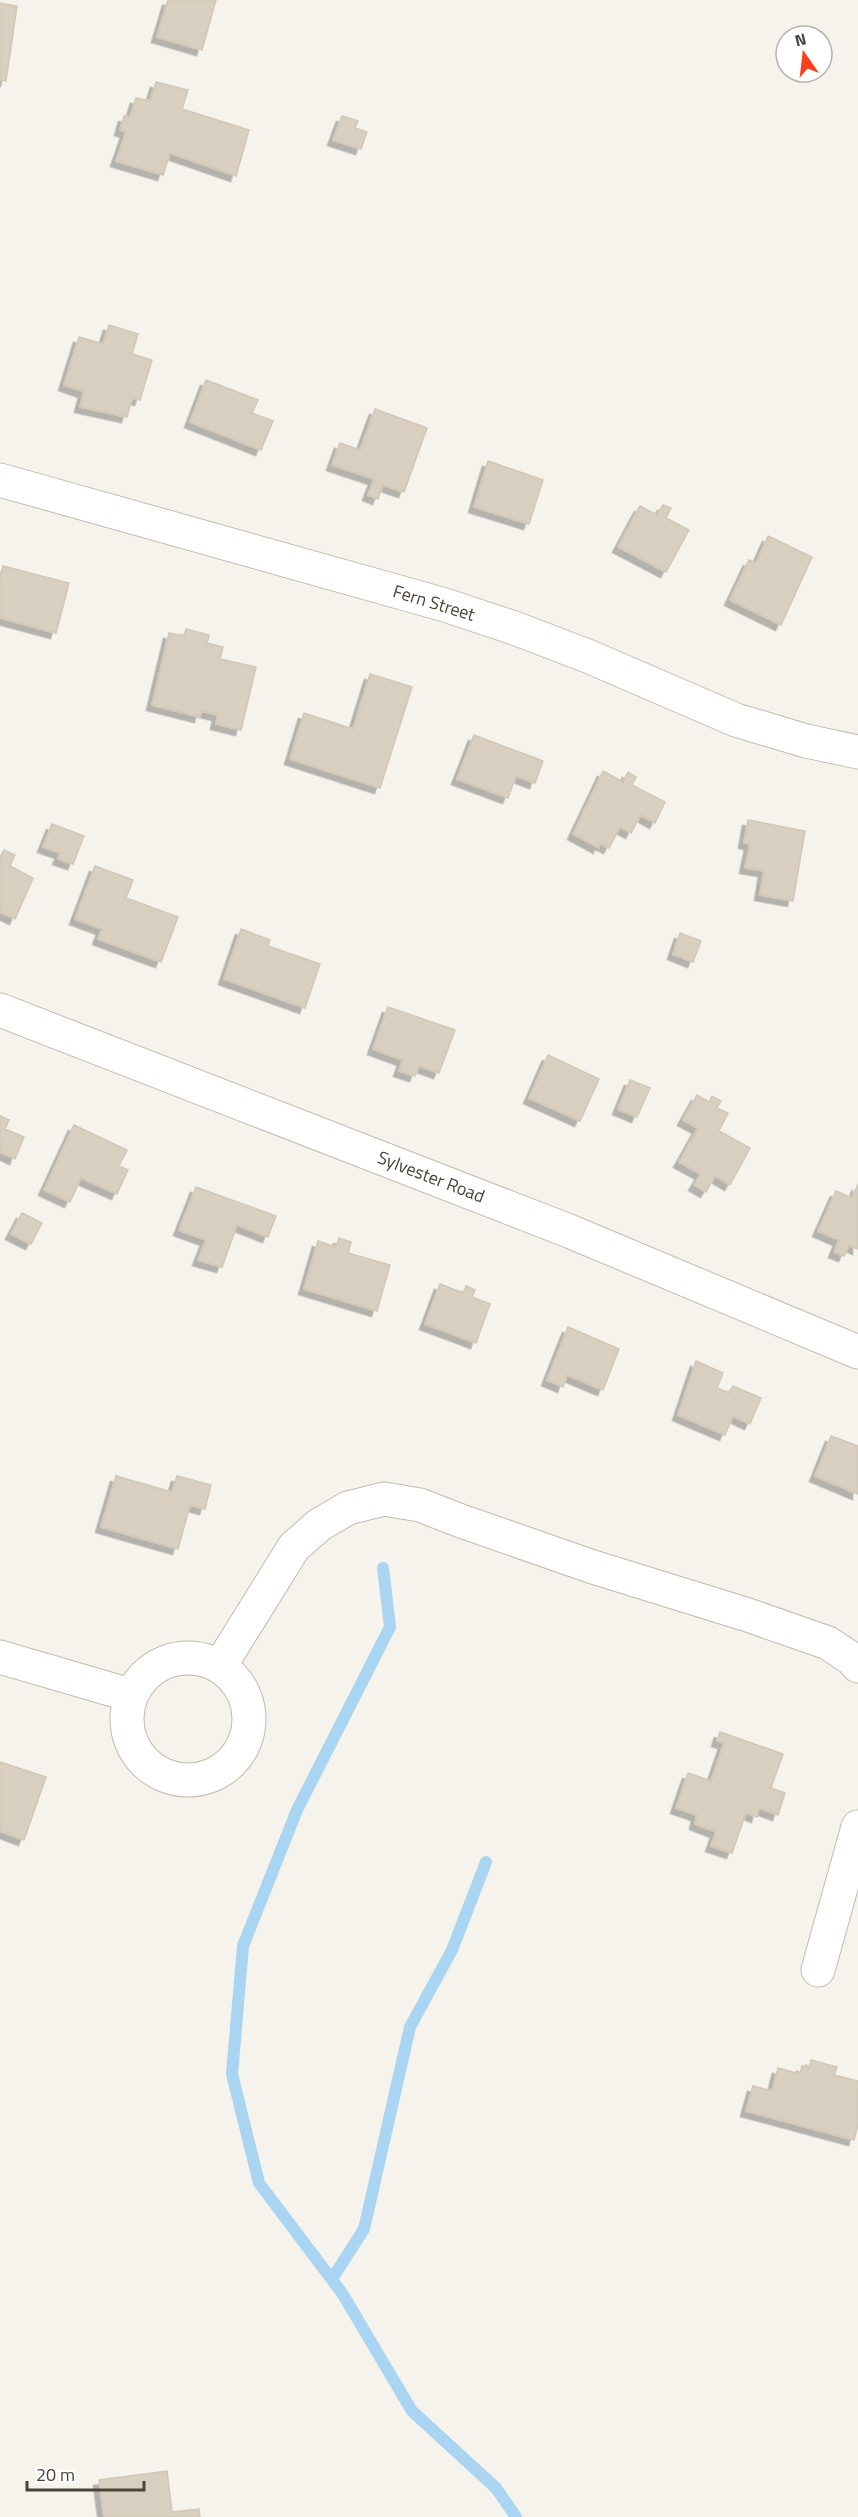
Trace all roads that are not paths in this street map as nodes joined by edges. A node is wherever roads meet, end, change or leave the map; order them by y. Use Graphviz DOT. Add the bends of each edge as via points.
graph roads {
  1 [pos="0,480"];
  2 [pos="858,752"];
  3 [pos="0,1010"];
  4 [pos="858,1352"];
  5 [pos="0,1657"];
  6 [pos="220,1666"];
  7 [pos="858,1666"];
  8 [pos="130,1695"];
  9 [pos="858,1827"];
  10 [pos="818,1970"];
  1 -- 2 [label="street, Fern Street" via="445,605 590,657 736,720"];
  3 -- 4 [label="street, Sylvester Road" via="569,1231"];
  5 -- 8 [label="street"];
  6 -- 7 [label="street" via="294,1547 319,1525 348,1508 384,1499 420,1505 582,1563 828,1643"];
  6 -- 8 [label="street" via="199,1658 160,1664 145,1675"];
  6 -- 8 [label="street" via="235,1679 245,1696 249,1724 236,1758 224,1770 205,1779 167,1778 149,1768 128,1737"];
  9 -- 10 [label="street"];
}
